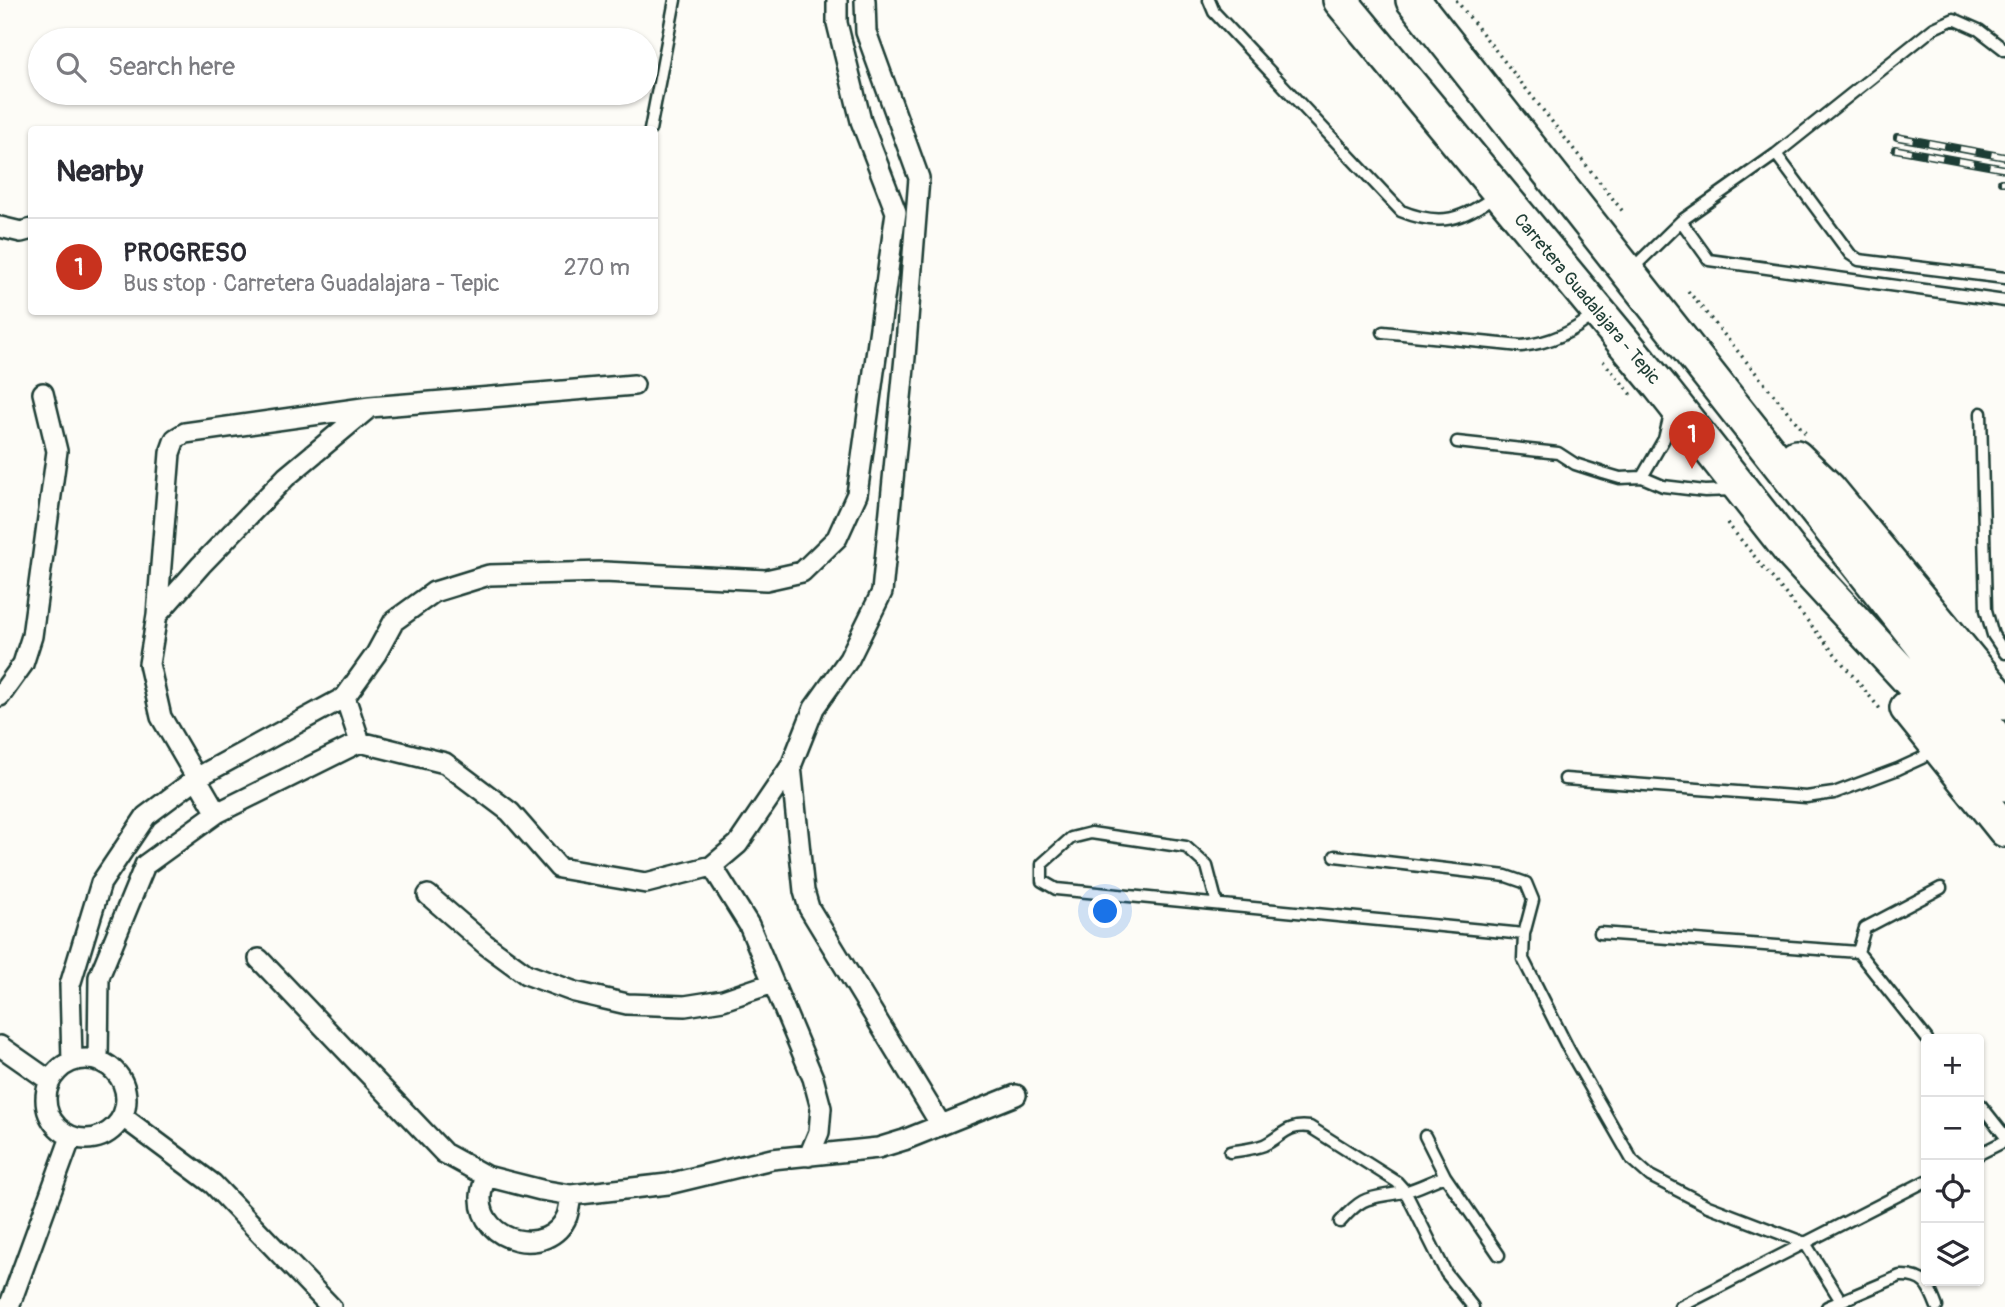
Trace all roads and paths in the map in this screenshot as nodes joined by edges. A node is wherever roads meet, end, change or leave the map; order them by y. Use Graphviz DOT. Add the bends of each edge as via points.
graph roads {
  1 [pos="675,0"];
  2 [pos="837,0"];
  3 [pos="865,0"];
  4 [pos="1209,0"];
  5 [pos="1339,0"];
  6 [pos="1413,0"];
  7 [pos="1456,0"];
  8 [pos="2005,50"];
  9 [pos="883,84"];
  10 [pos="658,88"];
  11 [pos="854,92"];
  12 [pos="655,105"];
  13 [pos="651,126"];
  14 [pos="1776,154"];
  15 [pos="911,159"];
  16 [pos="880,170"];
  17 [pos="1499,192"];
  18 [pos="1624,213"];
  19 [pos="1681,221"];
  20 [pos="0,227"];
  21 [pos="28,230"];
  22 [pos="1628,272"];
  23 [pos="2005,278"];
  24 [pos="2005,301"];
  25 [pos="1598,311"];
  26 [pos="1383,332"];
  27 [pos="876,356"];
  28 [pos="905,357"];
  29 [pos="1697,360"];
  30 [pos="1602,361"];
  31 [pos="634,385"];
  32 [pos="43,393"];
  33 [pos="1636,400"];
  34 [pos="1673,403"];
  35 [pos="370,407"];
  36 [pos="1981,413"];
  37 [pos="1457,442"];
  38 [pos="1642,477"];
  39 [pos="1742,490"];
  40 [pos="1727,523"];
  41 [pos="1791,552"];
  42 [pos="157,615"];
  43 [pos="2005,653"];
  44 [pos="1837,658"];
  45 [pos="2001,691"];
  46 [pos="0,696"];
  47 [pos="345,697"];
  48 [pos="360,742"];
  49 [pos="1936,743"];
  50 [pos="2005,750"];
  51 [pos="791,766"];
  52 [pos="198,777"];
  53 [pos="1565,779"];
  54 [pos="2005,784"];
  55 [pos="217,813"];
  56 [pos="2005,830"];
  57 [pos="1335,856"];
  58 [pos="712,866"];
  59 [pos="1941,888"];
  60 [pos="428,895"];
  61 [pos="1217,905"];
  62 [pos="1600,933"];
  63 [pos="1524,934"];
  64 [pos="1858,952"];
  65 [pos="259,959"];
  66 [pos="773,983"];
  67 [pos="1923,1034"];
  68 [pos="0,1046"];
  69 [pos="72,1061"];
  70 [pos="98,1061"];
  71 [pos="50,1081"];
  72 [pos="1016,1096"];
  73 [pos="1984,1110"];
  74 [pos="123,1117"];
  75 [pos="941,1125"];
  76 [pos="1425,1136"];
  77 [pos="71,1137"];
  78 [pos="2005,1138"];
  79 [pos="1984,1151"];
  80 [pos="1230,1152"];
  81 [pos="809,1156"];
  82 [pos="485,1176"];
  83 [pos="1444,1176"];
  84 [pos="1921,1184"];
  85 [pos="1405,1191"];
  86 [pos="571,1195"];
  87 [pos="1340,1222"];
  88 [pos="1805,1243"];
  89 [pos="1499,1255"];
  90 [pos="1841,1301"];
  91 [pos="9,1307"];
  92 [pos="331,1307"];
  93 [pos="1473,1307"];
  94 [pos="1680,1307"];
  95 [pos="1827,1307"];
  96 [pos="1937,1307"];
  1 -- 10 [label="lane"];
  2 -- 11 [label="street" via="837,23"];
  3 -- 9 [label="street" via="866,32"];
  4 -- 17 [label="lane" via="1214,12 1401,211 1418,219 1450,221"];
  5 -- 17 [label="highway, Carretera Guadalajara - Tepic"];
  6 -- 22 [label="highway"];
  7 -- 18 [label="path"];
  8 -- 14 [label="lane" via="1979,30 1954,19 1934,28"];
  9 -- 11 [label="street"];
  9 -- 15 [label="street"];
  11 -- 16 [label="street"];
  12 -- 13 [label="lane"];
  14 -- 19 [label="lane"];
  14 -- 23 [label="lane" via="1859,260"];
  15 -- 16 [label="street"];
  15 -- 28 [label="street" via="919,178"];
  16 -- 27 [label="street" via="896,212"];
  17 -- 25 [label="highway, Carretera Guadalajara - Tepic"];
  19 -- 22 [label="lane"];
  19 -- 24 [label="lane" via="1709,260"];
  20 -- 21 [label="street"];
  22 -- 29 [label="highway"];
  25 -- 26 [label="lane" via="1578,328 1542,344 1521,346"];
  25 -- 34 [label="highway, Carretera Guadalajara - Tepic"];
  27 -- 28 [label="street"];
  27 -- 47 [label="street" via="857,494 837,538 802,572 766,580 604,572 489,575 434,592 394,621"];
  28 -- 51 [label="street" via="882,592 849,659 814,708"];
  29 -- 45 [label="highway" via="1829,489"];
  29 -- 50 [label="highway"];
  30 -- 33 [label="path"];
  31 -- 35 [label="street"];
  32 -- 46 [label="street" via="57,451 32,636 23,664"];
  34 -- 38 [label="lane" via="1664,439"];
  34 -- 39 [label="highway, Carretera Guadalajara - Tepic"];
  35 -- 42 [label="street" via="286,477"];
  35 -- 42 [label="street" via="186,433 175,439 170,453"];
  36 -- 43 [label="lane" via="1986,610 1993,635"];
  37 -- 38 [label="lane" via="1558,453 1602,473"];
  38 -- 39 [label="lane" via="1682,489"];
  39 -- 41 [label="highway, Carretera Guadalajara - Tepic"];
  40 -- 44 [label="path"];
  41 -- 49 [label="highway" via="1832,615"];
  41 -- 54 [label="highway, Carretera Guadalajara - Tepic"];
  42 -- 52 [label="street" via="149,664 161,717"];
  47 -- 48 [label="street"];
  47 -- 52 [label="street"];
  48 -- 55 [label="street"];
  48 -- 58 [label="street" via="445,762 510,812 559,868 646,883"];
  49 -- 53 [label="lane" via="1922,758 1898,768 1834,793 1806,797"];
  49 -- 56 [label="highway"];
  51 -- 58 [label="street" via="738,844"];
  51 -- 75 [label="street" via="809,908"];
  52 -- 55 [label="street"];
  52 -- 69 [label="street" via="146,816 101,883 70,985"];
  55 -- 70 [label="street" via="145,865 99,977"];
  57 -- 63 [label="lane" via="1506,876 1526,883 1532,900"];
  58 -- 66 [label="street" via="749,925"];
  59 -- 64 [label="lane" via="1865,928"];
  60 -- 66 [label="street" via="526,974 575,992 627,1004 685,1006 723,1000"];
  61 -- 61 [label="lane" via="1207,866 1186,847 1091,833 1071,838 1041,864 1041,881 1056,889"];
  61 -- 63 [label="lane"];
  62 -- 64 [label="lane"];
  63 -- 88 [label="lane" via="1523,959 1632,1160 1650,1176 1708,1206"];
  64 -- 67 [label="lane"];
  65 -- 82 [label="street" via="444,1153"];
  66 -- 81 [label="street" via="813,1077 821,1108 819,1132"];
  68 -- 71 [label="street"];
  69 -- 70 [label="street"];
  69 -- 71 [label="street"];
  70 -- 74 [label="street" via="117,1073 122,1084 126,1094"];
  71 -- 77 [label="street" via="47,1111 54,1125"];
  72 -- 75 [label="street"];
  73 -- 78 [label="lane"];
  74 -- 77 [label="street" via="100,1136"];
  74 -- 92 [label="street" via="213,1184"];
  75 -- 81 [label="street" via="878,1147"];
  76 -- 83 [label="lane"];
  77 -- 91 [label="street"];
  78 -- 79 [label="lane"];
  80 -- 85 [label="lane" via="1264,1144 1287,1129 1310,1127"];
  81 -- 86 [label="street" via="772,1159 668,1184"];
  82 -- 86 [label="street"];
  82 -- 86 [label="street" via="480,1199 487,1221 504,1237 516,1240 528,1242 551,1235 566,1218"];
  83 -- 85 [label="lane"];
  83 -- 89 [label="lane"];
  84 -- 88 [label="lane"];
  85 -- 87 [label="lane" via="1356,1203"];
  85 -- 93 [label="lane" via="1446,1273"];
  88 -- 90 [label="lane"];
  88 -- 94 [label="lane"];
  90 -- 95 [label="lane"];
  90 -- 96 [label="lane" via="1899,1276 1912,1275 1930,1288"];
}
